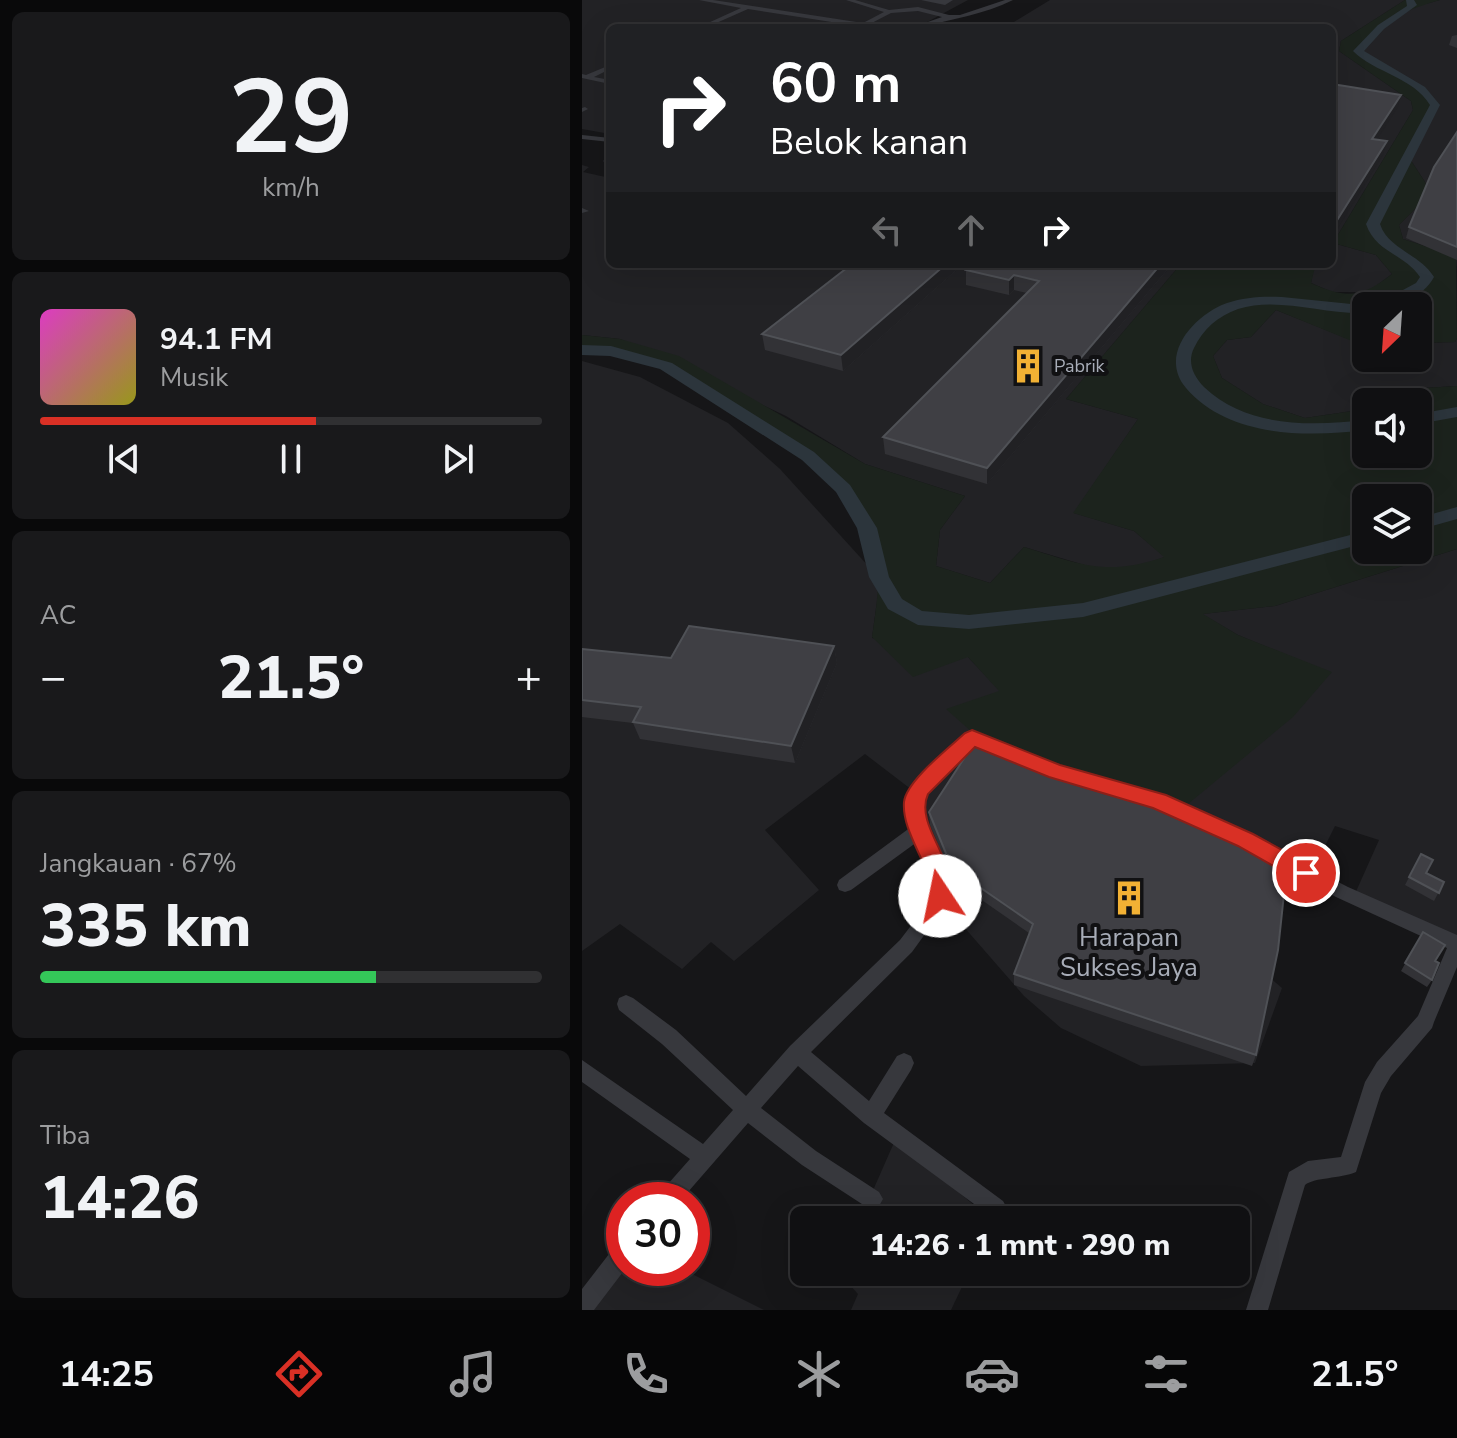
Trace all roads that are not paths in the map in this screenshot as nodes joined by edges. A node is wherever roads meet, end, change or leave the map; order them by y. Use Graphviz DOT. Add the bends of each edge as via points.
graph roads {
  1 [pos="702,0"];
  2 [pos="765,0"];
  3 [pos="890,0"];
  4 [pos="924,0"];
  5 [pos="1010,0"];
  6 [pos="1000,1"];
  7 [pos="858,2"];
  8 [pos="948,3"];
  9 [pos="748,7"];
  10 [pos="887,11"];
  11 [pos="929,11"];
  12 [pos="949,17"];
  13 [pos="709,24"];
  14 [pos="858,24"];
  15 [pos="866,24"];
  16 [pos="927,24"];
  17 [pos="606,68"];
  18 [pos="584,76"];
  19 [pos="606,81"];
  20 [pos="606,132"];
  21 [pos="594,137"];
  22 [pos="582,139"];
  23 [pos="606,139"];
  24 [pos="1012,753"];
  25 [pos="1202,820"];
  26 [pos="920,830"];
  27 [pos="845,885"];
  28 [pos="1457,945"];
  29 [pos="626,1004"];
  30 [pos="797,1053"];
  31 [pos="904,1063"];
  32 [pos="582,1070"];
  33 [pos="746,1109"];
  34 [pos="871,1116"];
  35 [pos="703,1156"];
  36 [pos="682,1182"];
  37 [pos="872,1199"];
  38 [pos="993,1206"];
  39 [pos="606,1276"];
  40 [pos="582,1307"];
  41 [pos="1257,1310"];
  1 -- 9 [label="street"];
  2 -- 9 [label="street"];
  3 -- 7 [label="street"];
  4 -- 8 [label="street"];
  5 -- 6 [label="street"];
  6 -- 12 [label="street" via="973,15"];
  7 -- 10 [label="street"];
  8 -- 11 [label="street"];
  9 -- 13 [label="street"];
  9 -- 14 [label="street"];
  10 -- 11 [label="street"];
  10 -- 15 [label="street"];
  11 -- 12 [label="street"];
  12 -- 16 [label="street"];
  17 -- 18 [label="street"];
  18 -- 19 [label="street"];
  20 -- 21 [label="street"];
  21 -- 22 [label="street"];
  21 -- 23 [label="street"];
  24 -- 26 [label="street" via="977,738 967,741 916,795"];
  25 -- 28 [label="street"];
  26 -- 27 [label="street"];
  26 -- 30 [label="street" via="940,877 935,907 906,946"];
  28 -- 41 [label="street" via="1425,1022 1372,1089 1349,1165 1307,1170 1296,1179"];
  29 -- 33 [label="street"];
  30 -- 33 [label="street"];
  30 -- 34 [label="street"];
  31 -- 34 [label="street"];
  32 -- 35 [label="street"];
  33 -- 35 [label="street"];
  33 -- 37 [label="street"];
  34 -- 38 [label="street"];
  35 -- 36 [label="street"];
  39 -- 40 [label="street"];
}
